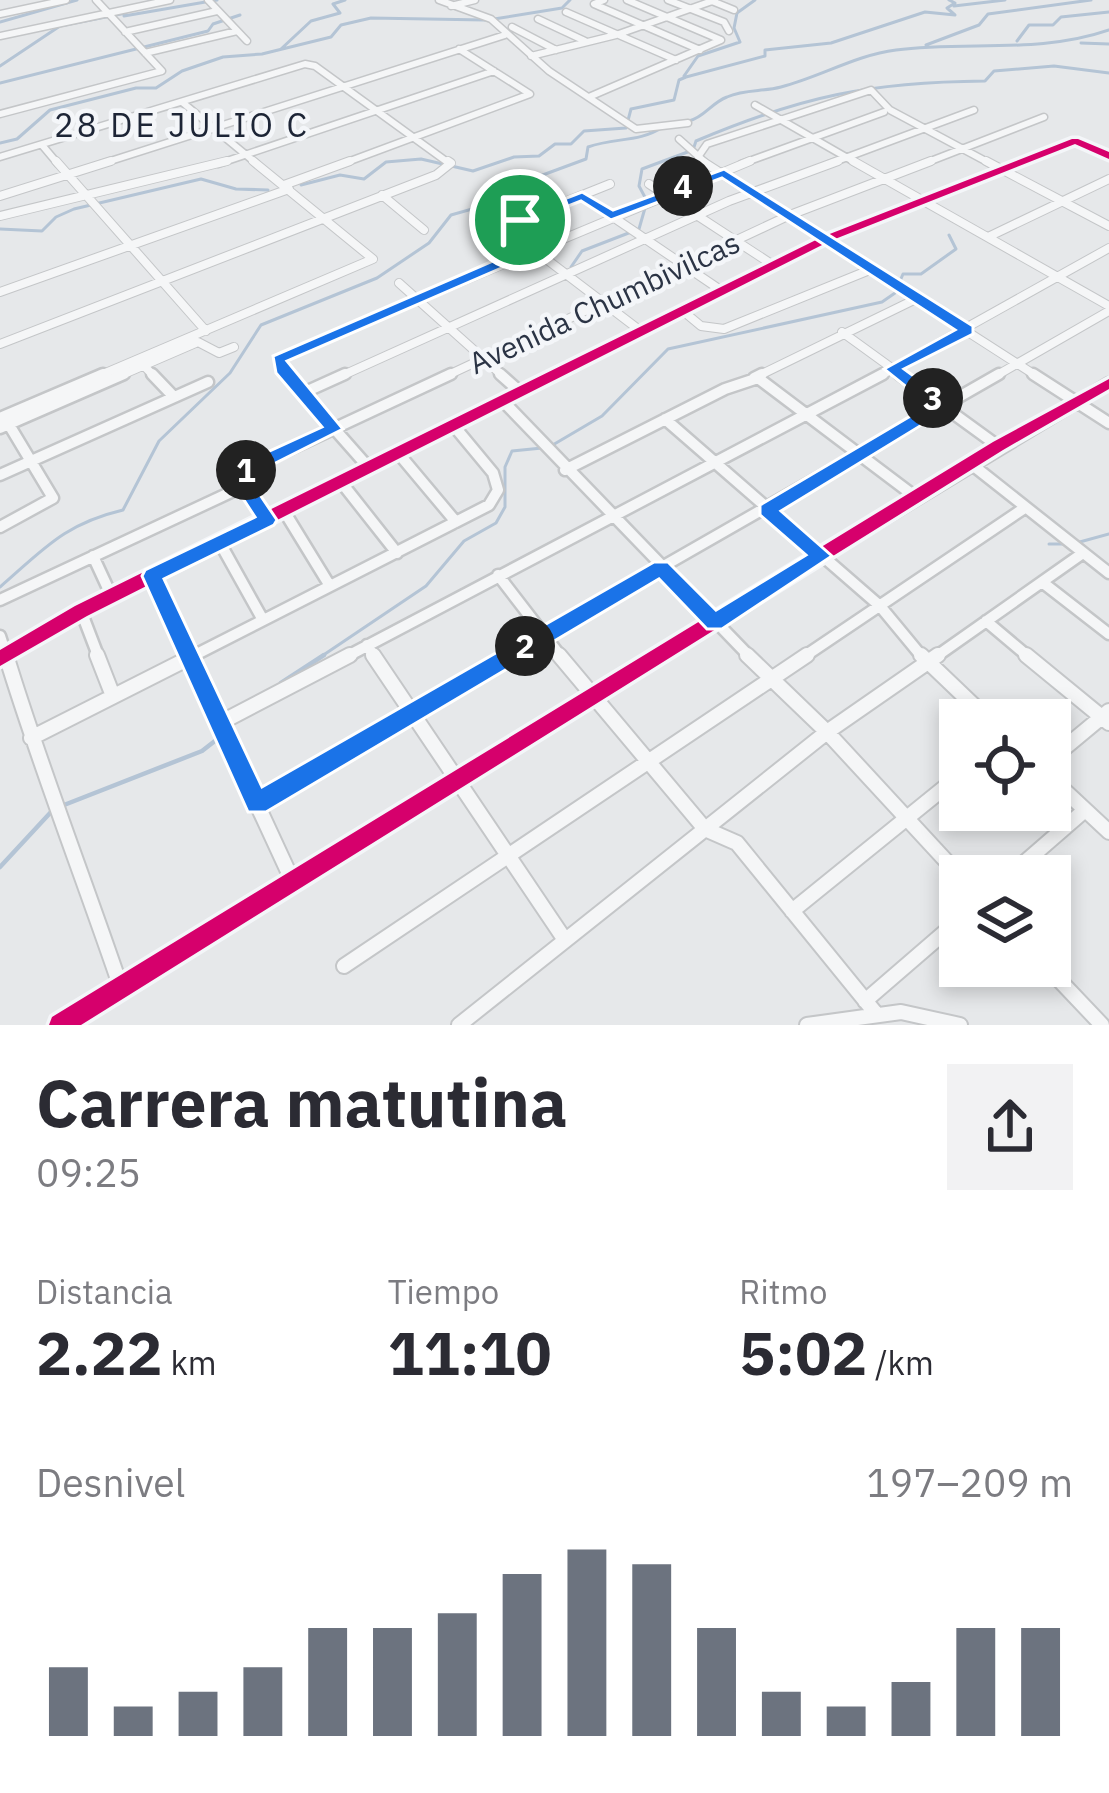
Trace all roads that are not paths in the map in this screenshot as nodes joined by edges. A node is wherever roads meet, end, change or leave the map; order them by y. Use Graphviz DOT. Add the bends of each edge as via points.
graph roads {
  1 [pos="66,0"];
  2 [pos="96,0"];
  3 [pos="170,0"];
  4 [pos="208,0"];
  5 [pos="439,0"];
  6 [pos="475,0"];
  7 [pos="604,0"];
  8 [pos="626,0"];
  9 [pos="668,0"];
  10 [pos="712,0"];
  11 [pos="451,5"];
  12 [pos="691,9"];
  13 [pos="734,10"];
  14 [pos="217,11"];
  15 [pos="566,11"];
  16 [pos="108,13"];
  17 [pos="0,14"];
  18 [pos="667,17"];
  19 [pos="538,19"];
  20 [pos="644,26"];
  21 [pos="512,27"];
  22 [pos="237,31"];
  23 [pos="729,31"];
  24 [pos="125,32"];
  25 [pos="618,34"];
  26 [pos="505,35"];
  27 [pos="0,36"];
  28 [pos="247,41"];
  29 [pos="588,43"];
  30 [pos="459,49"];
  31 [pos="556,50"];
  32 [pos="700,50"];
  33 [pos="145,53"];
  34 [pos="531,56"];
  35 [pos="676,60"];
  36 [pos="494,70"];
  37 [pos="344,86"];
  38 [pos="589,98"];
  39 [pos="182,102"];
  40 [pos="755,105"];
  41 [pos="379,110"];
  42 [pos="974,110"];
  43 [pos="884,112"];
  44 [pos="0,114"];
  45 [pos="1043,117"];
  46 [pos="778,119"];
  47 [pos="688,123"];
  48 [pos="214,127"];
  49 [pos="924,129"];
  50 [pos="416,136"];
  51 [pos="811,138"];
  52 [pos="679,139"];
  53 [pos="41,145"];
  54 [pos="958,147"];
  55 [pos="248,154"];
  56 [pos="1109,156"];
  57 [pos="698,157"];
  58 [pos="0,158"];
  59 [pos="847,158"];
  60 [pos="1002,170"];
  61 [pos="724,173"];
  62 [pos="67,174"];
  63 [pos="883,178"];
  64 [pos="1109,179"];
  65 [pos="610,184"];
  66 [pos="649,184"];
  67 [pos="286,187"];
  68 [pos="754,191"];
  69 [pos="665,194"];
  70 [pos="84,195"];
  71 [pos="382,195"];
  72 [pos="0,196"];
  73 [pos="582,196"];
  74 [pos="924,201"];
  75 [pos="1063,202"];
  76 [pos="790,215"];
  77 [pos="0,216"];
  78 [pos="611,216"];
  79 [pos="698,217"];
  80 [pos="325,218"];
  81 [pos="1109,226"];
  82 [pos="424,230"];
  83 [pos="646,238"];
  84 [pos="988,238"];
  85 [pos="826,239"];
  86 [pos="550,242"];
  87 [pos="734,242"];
  88 [pos="129,245"];
  89 [pos="1109,248"];
  90 [pos="533,249"];
  91 [pos="682,264"];
  92 [pos="773,266"];
  93 [pos="872,269"];
  94 [pos="1055,275"];
  95 [pos="566,277"];
  96 [pos="163,281"];
  97 [pos="399,283"];
  98 [pos="722,291"];
  99 [pos="0,292"];
  100 [pos="918,298"];
  101 [pos="416,299"];
  102 [pos="603,304"];
  103 [pos="1109,308"];
  104 [pos="683,311"];
  105 [pos="448,328"];
  106 [pos="967,330"];
  107 [pos="206,331"];
  108 [pos="642,332"];
  109 [pos="842,332"];
  110 [pos="0,344"];
  111 [pos="235,347"];
  112 [pos="484,358"];
  113 [pos="1018,363"];
  114 [pos="145,368"];
  115 [pos="892,369"];
  116 [pos="753,378"];
  117 [pos="208,382"];
  118 [pos="1109,382"];
  119 [pos="518,390"];
  120 [pos="303,393"];
  121 [pos="174,397"];
  122 [pos="502,400"];
  123 [pos="1077,402"];
  124 [pos="942,405"];
  125 [pos="806,415"];
  126 [pos="3,419"];
  127 [pos="665,419"];
  128 [pos="1109,423"];
  129 [pos="454,426"];
  130 [pos="334,429"];
  131 [pos="998,446"];
  132 [pos="856,452"];
  133 [pos="400,454"];
  134 [pos="226,459"];
  135 [pos="32,460"];
  136 [pos="714,462"];
  137 [pos="970,463"];
  138 [pos="369,468"];
  139 [pos="565,470"];
  140 [pos="0,475"];
  141 [pos="240,480"];
  142 [pos="341,482"];
  143 [pos="917,498"];
  144 [pos="1023,509"];
  145 [pos="767,510"];
  146 [pos="284,511"];
  147 [pos="610,516"];
  148 [pos="267,520"];
  149 [pos="456,522"];
  150 [pos="0,527"];
  151 [pos="220,543"];
  152 [pos="1083,553"];
  153 [pos="397,554"];
  154 [pos="93,556"];
  155 [pos="821,556"];
  156 [pos="661,568"];
  157 [pos="1109,573"];
  158 [pos="498,574"];
  159 [pos="152,576"];
  160 [pos="1042,582"];
  161 [pos="330,586"];
  162 [pos="112,596"];
  163 [pos="0,600"];
  164 [pos="880,606"];
  165 [pos="81,611"];
  166 [pos="263,620"];
  167 [pos="986,621"];
  168 [pos="714,622"];
  169 [pos="544,634"];
  170 [pos="1109,634"];
  171 [pos="0,636"];
  172 [pos="368,645"];
  173 [pos="4,656"];
  174 [pos="188,658"];
  175 [pos="927,662"];
  176 [pos="772,678"];
  177 [pos="113,696"];
  178 [pos="593,698"];
  179 [pos="967,699"];
  180 [pos="408,712"];
  181 [pos="1107,717"];
  182 [pos="218,724"];
  183 [pos="827,732"];
  184 [pos="31,738"];
  185 [pos="1071,744"];
  186 [pos="648,762"];
  187 [pos="455,779"];
  188 [pos="939,792"];
  189 [pos="1071,797"];
  190 [pos="257,803"];
  191 [pos="1085,810"];
  192 [pos="905,819"];
  193 [pos="706,829"];
  194 [pos="1109,832"];
  195 [pos="509,855"];
  196 [pos="940,855"];
  197 [pos="1033,855"];
  198 [pos="293,882"];
  199 [pos="792,911"];
  200 [pos="566,940"];
  201 [pos="939,940"];
  202 [pos="344,966"];
  203 [pos="1066,987"];
  204 [pos="121,988"];
  205 [pos="871,1008"];
  206 [pos="60,1025"];
  207 [pos="459,1025"];
  208 [pos="807,1025"];
  209 [pos="960,1025"];
  210 [pos="1102,1025"];
  1 -- 17 [label="street"];
  2 -- 16 [label="street"];
  3 -- 16 [label="street"];
  4 -- 14 [label="street"];
  5 -- 11 [label="street"];
  6 -- 11 [label="street"];
  7 -- 20 [label="street" via="594,4"];
  8 -- 18 [label="street"];
  9 -- 12 [label="street"];
  10 -- 12 [label="street"];
  10 -- 13 [label="street"];
  11 -- 26 [label="street" via="491,19"];
  12 -- 18 [label="street"];
  12 -- 23 [label="street"];
  14 -- 22 [label="street"];
  14 -- 24 [label="street"];
  15 -- 25 [label="street"];
  16 -- 24 [label="street"];
  16 -- 27 [label="street"];
  18 -- 20 [label="street"];
  18 -- 32 [label="street" via="721,40"];
  19 -- 29 [label="street"];
  20 -- 25 [label="street"];
  20 -- 32 [label="street"];
  21 -- 31 [label="street"];
  22 -- 28 [label="street"];
  22 -- 33 [label="street"];
  24 -- 33 [label="street"];
  25 -- 29 [label="street"];
  25 -- 35 [label="street"];
  26 -- 30 [label="street"];
  26 -- 34 [label="street"];
  29 -- 31 [label="street"];
  30 -- 36 [label="street"];
  30 -- 37 [label="street"];
  31 -- 34 [label="street"];
  32 -- 35 [label="street"];
  33 -- 44 [label="street" via="159,74"];
  34 -- 38 [label="street"];
  35 -- 38 [label="street"];
  36 -- 41 [label="street"];
  36 -- 50 [label="street" via="530,94"];
  37 -- 39 [label="street" via="305,64"];
  37 -- 41 [label="street"];
  37 -- 48 [label="street"];
  38 -- 47 [label="street" via="643,131"];
  39 -- 48 [label="street"];
  39 -- 53 [label="street"];
  40 -- 46 [label="street"];
  41 -- 50 [label="street"];
  41 -- 55 [label="street"];
  42 -- 49 [label="street"];
  43 -- 51 [label="street"];
  45 -- 54 [label="street, Avenida Chumbivilcas"];
  46 -- 49 [label="street" via="871,91"];
  46 -- 51 [label="street"];
  46 -- 57 [label="street" via="707,144"];
  48 -- 55 [label="street"];
  48 -- 62 [label="street"];
  49 -- 54 [label="street"];
  49 -- 59 [label="street"];
  50 -- 67 [label="street"];
  50 -- 71 [label="street" via="451,160 448,168"];
  51 -- 59 [label="street"];
  51 -- 61 [label="street"];
  52 -- 57 [label="street"];
  53 -- 58 [label="street"];
  53 -- 62 [label="street"];
  54 -- 60 [label="street"];
  54 -- 63 [label="street, Avenida Chumbivilcas"];
  55 -- 67 [label="street"];
  55 -- 70 [label="street"];
  56 -- 60 [label="street" via="1075,141"];
  57 -- 61 [label="street"];
  59 -- 63 [label="street"];
  59 -- 68 [label="street"];
  60 -- 74 [label="street"];
  60 -- 75 [label="street"];
  61 -- 68 [label="street"];
  61 -- 69 [label="street"];
  62 -- 70 [label="street"];
  62 -- 72 [label="street"];
  63 -- 74 [label="street"];
  63 -- 76 [label="street, Avenida Chumbivilcas"];
  64 -- 75 [label="street"];
  65 -- 73 [label="street"];
  66 -- 69 [label="street"];
  67 -- 80 [label="street"];
  67 -- 88 [label="street"];
  68 -- 76 [label="street"];
  68 -- 79 [label="street"];
  69 -- 78 [label="street"];
  69 -- 79 [label="street"];
  70 -- 77 [label="street"];
  70 -- 88 [label="street"];
  71 -- 80 [label="street"];
  71 -- 82 [label="street"];
  73 -- 78 [label="street"];
  73 -- 86 [label="street" via="515,222"];
  74 -- 84 [label="street"];
  74 -- 85 [label="street"];
  75 -- 81 [label="street"];
  75 -- 84 [label="street"];
  76 -- 85 [label="street"];
  76 -- 87 [label="street, Avenida Chumbivilcas"];
  78 -- 83 [label="street"];
  78 -- 86 [label="street"];
  79 -- 83 [label="street"];
  79 -- 87 [label="street"];
  80 -- 96 [label="street"];
  80 -- 107 [label="street" via="373,259"];
  83 -- 91 [label="street"];
  83 -- 95 [label="street"];
  84 -- 94 [label="street"];
  85 -- 92 [label="street"];
  85 -- 93 [label="street"];
  86 -- 90 [label="street"];
  87 -- 91 [label="street, Avenida Chumbivilcas"];
  87 -- 92 [label="street"];
  88 -- 96 [label="street"];
  88 -- 99 [label="street"];
  89 -- 94 [label="street"];
  90 -- 95 [label="street"];
  90 -- 101 [label="street"];
  91 -- 98 [label="street"];
  91 -- 102 [label="street, Avenida Chumbivilcas"];
  92 -- 98 [label="street"];
  93 -- 100 [label="street"];
  93 -- 104 [label="street" via="724,329 700,326"];
  94 -- 103 [label="street"];
  94 -- 106 [label="street"];
  95 -- 102 [label="street"];
  95 -- 105 [label="street"];
  96 -- 107 [label="street"];
  96 -- 110 [label="street"];
  97 -- 101 [label="street"];
  98 -- 104 [label="street"];
  100 -- 106 [label="street"];
  100 -- 109 [label="street"];
  101 -- 105 [label="street"];
  101 -- 120 [label="street" via="279,360"];
  102 -- 108 [label="street"];
  102 -- 112 [label="street, Avenida Chumbivilcas"];
  103 -- 113 [label="street"];
  104 -- 108 [label="street"];
  105 -- 112 [label="street"];
  105 -- 120 [label="street"];
  106 -- 113 [label="street"];
  106 -- 115 [label="street"];
  107 -- 126 [label="street"];
  108 -- 119 [label="street"];
  109 -- 115 [label="street"];
  109 -- 116 [label="street"];
  111 -- 114 [label="street" via="219,353 197,343"];
  112 -- 119 [label="street"];
  112 -- 130 [label="street, Avenida Chumbivilcas"];
  113 -- 123 [label="street"];
  113 -- 124 [label="street"];
  114 -- 121 [label="street"];
  114 -- 126 [label="street"];
  115 -- 124 [label="street"];
  115 -- 125 [label="street"];
  116 -- 125 [label="street"];
  116 -- 127 [label="street"];
  117 -- 121 [label="street"];
  118 -- 123 [label="street"];
  119 -- 122 [label="street"];
  120 -- 130 [label="street"];
  121 -- 135 [label="street"];
  122 -- 129 [label="street"];
  122 -- 139 [label="street"];
  123 -- 128 [label="street"];
  123 -- 131 [label="street"];
  124 -- 131 [label="street"];
  124 -- 132 [label="street"];
  125 -- 132 [label="street"];
  125 -- 136 [label="street"];
  126 -- 135 [label="street"];
  127 -- 136 [label="street"];
  127 -- 139 [label="street"];
  129 -- 133 [label="street"];
  129 -- 149 [label="street" via="494,473 498,490 489,505"];
  130 -- 138 [label="street"];
  130 -- 141 [label="street, Avenida Chumbivilcas"];
  131 -- 137 [label="street"];
  132 -- 143 [label="street"];
  132 -- 145 [label="street"];
  133 -- 138 [label="street"];
  133 -- 149 [label="street"];
  134 -- 141 [label="street"];
  135 -- 140 [label="street"];
  135 -- 150 [label="street" via="52,502"];
  136 -- 145 [label="street"];
  136 -- 147 [label="street"];
  137 -- 143 [label="street"];
  137 -- 144 [label="street"];
  138 -- 142 [label="street"];
  139 -- 147 [label="street"];
  141 -- 148 [label="street"];
  141 -- 154 [label="street, Avenida Chumbivilcas"];
  142 -- 146 [label="street"];
  142 -- 153 [label="street"];
  143 -- 155 [label="street"];
  144 -- 152 [label="street"];
  144 -- 164 [label="street"];
  145 -- 155 [label="street"];
  145 -- 156 [label="street"];
  146 -- 148 [label="street"];
  146 -- 161 [label="street"];
  147 -- 156 [label="street"];
  147 -- 158 [label="street"];
  148 -- 151 [label="street"];
  149 -- 153 [label="street"];
  151 -- 159 [label="street"];
  151 -- 166 [label="street"];
  152 -- 157 [label="street"];
  152 -- 160 [label="street"];
  153 -- 161 [label="street"];
  154 -- 162 [label="street"];
  154 -- 163 [label="street, Avenida Chumbivilcas"];
  155 -- 164 [label="street"];
  155 -- 168 [label="street"];
  156 -- 168 [label="street"];
  156 -- 169 [label="street"];
  158 -- 169 [label="street"];
  158 -- 172 [label="street"];
  159 -- 162 [label="street"];
  159 -- 174 [label="street"];
  160 -- 167 [label="street"];
  160 -- 170 [label="street"];
  161 -- 166 [label="street"];
  162 -- 165 [label="street"];
  164 -- 175 [label="street"];
  164 -- 176 [label="street"];
  165 -- 173 [label="street"];
  165 -- 177 [label="street"];
  166 -- 174 [label="street"];
  167 -- 175 [label="street"];
  167 -- 181 [label="street"];
  168 -- 176 [label="street"];
  168 -- 178 [label="street"];
  169 -- 178 [label="street"];
  169 -- 180 [label="street"];
  171 -- 173 [label="street"];
  172 -- 180 [label="street"];
  172 -- 182 [label="street"];
  173 -- 184 [label="street"];
  174 -- 177 [label="street"];
  174 -- 182 [label="street"];
  175 -- 179 [label="street"];
  175 -- 183 [label="street"];
  176 -- 183 [label="street"];
  176 -- 186 [label="street"];
  177 -- 184 [label="street"];
  178 -- 186 [label="street"];
  178 -- 187 [label="street"];
  180 -- 187 [label="street"];
  180 -- 190 [label="street"];
  181 -- 185 [label="street"];
  182 -- 190 [label="street"];
  183 -- 192 [label="street"];
  183 -- 193 [label="street"];
  184 -- 204 [label="street"];
  186 -- 193 [label="street"];
  186 -- 195 [label="street"];
  187 -- 195 [label="street"];
  187 -- 198 [label="street"];
  188 -- 192 [label="street"];
  189 -- 191 [label="street"];
  190 -- 198 [label="street"];
  191 -- 194 [label="street"];
  191 -- 197 [label="street"];
  192 -- 196 [label="street"];
  192 -- 199 [label="street"];
  193 -- 199 [label="street" via="736,843"];
  193 -- 200 [label="street"];
  195 -- 200 [label="street"];
  195 -- 202 [label="street"];
  198 -- 204 [label="street"];
  199 -- 205 [label="street"];
  200 -- 207 [label="street"];
  201 -- 205 [label="street"];
  203 -- 210 [label="street"];
  204 -- 206 [label="street"];
  205 -- 208 [label="street"];
  205 -- 209 [label="street"];
}
